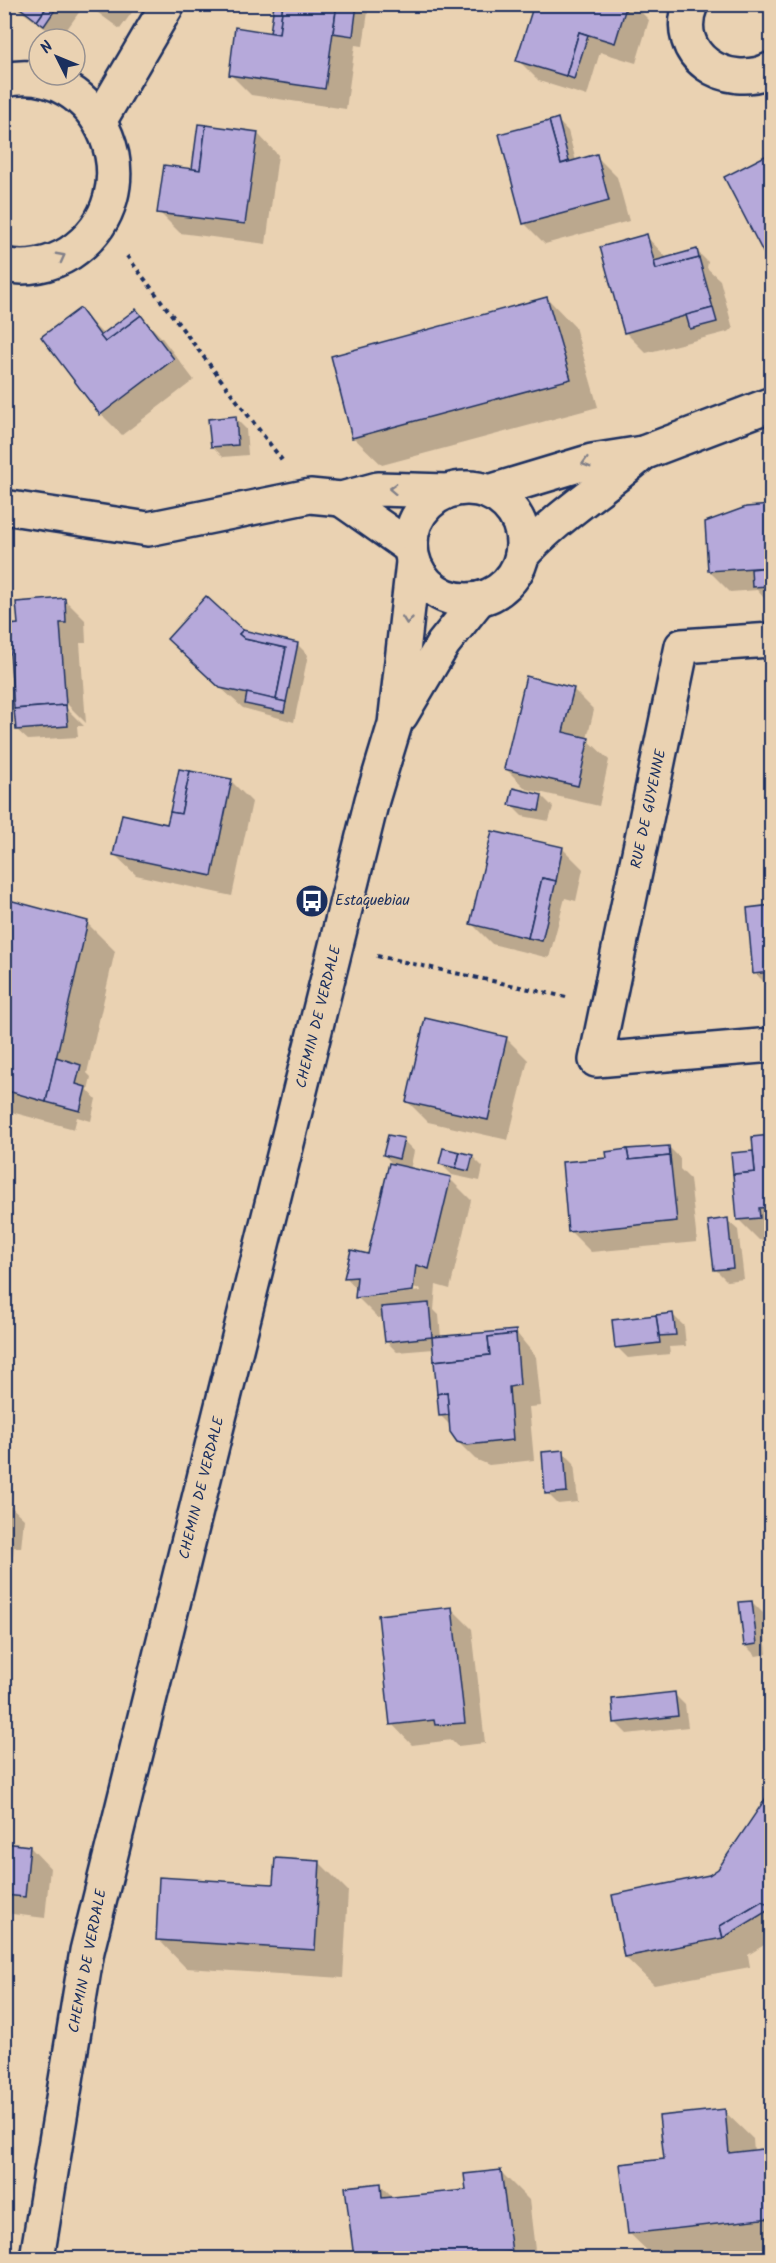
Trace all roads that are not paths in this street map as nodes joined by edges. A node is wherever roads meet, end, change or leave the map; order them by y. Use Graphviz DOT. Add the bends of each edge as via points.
graph roads {
  1 [pos="168,4"];
  2 [pos="691,4"];
  3 [pos="771,69"];
  4 [pos="4,80"];
  5 [pos="100,120"];
  6 [pos="4,265"];
  7 [pos="771,404"];
  8 [pos="643,453"];
  9 [pos="447,491"];
  10 [pos="489,492"];
  11 [pos="325,498"];
  12 [pos="4,507"];
  13 [pos="412,555"];
  14 [pos="522,555"];
  15 [pos="479,599"];
  16 [pos="771,640"];
  17 [pos="395,724"];
  18 [pos="771,1045"];
  19 [pos="37,2259"];
  1 -- 5 [label="street"];
  2 -- 3 [label="street" via="687,30 692,47 716,72 734,78 753,77"];
  4 -- 5 [label="street" via="41,80 71,92"];
  6 -- 5 [label="street, one-way" via="19,268 57,261 85,243 102,222 113,191 114,153"];
  7 -- 8 [label="street, CHEMIN DE VERDALE"];
  8 -- 10 [label="street, CHEMIN DE VERDALE, one-way" via="592,461"];
  8 -- 14 [label="street, CHEMIN DE VERDALE" via="545,530"];
  9 -- 10 [label="street, CHEMIN DE VERDALE" via="469,488"];
  9 -- 11 [label="street, one-way" via="378,489"];
  9 -- 13 [label="street, CHEMIN DE VERDALE" via="435,498 416,520 411,533"];
  10 -- 14 [label="street" via="510,507 517,518"];
  11 -- 12 [label="street" via="148,529"];
  11 -- 13 [label="street"];
  13 -- 15 [label="street" via="424,580 439,593 465,600"];
  13 -- 17 [label="street, CHEMIN DE VERDALE, one-way"];
  14 -- 15 [label="street, CHEMIN DE VERDALE" via="518,568 502,588"];
  15 -- 17 [label="street, CHEMIN DE VERDALE" via="443,644"];
  16 -- 18 [label="street, RUE DE GUYENNE" via="682,646 596,1060"];
  17 -- 19 [label="street, CHEMIN DE VERDALE" via="372,801 87,1951"];
}
